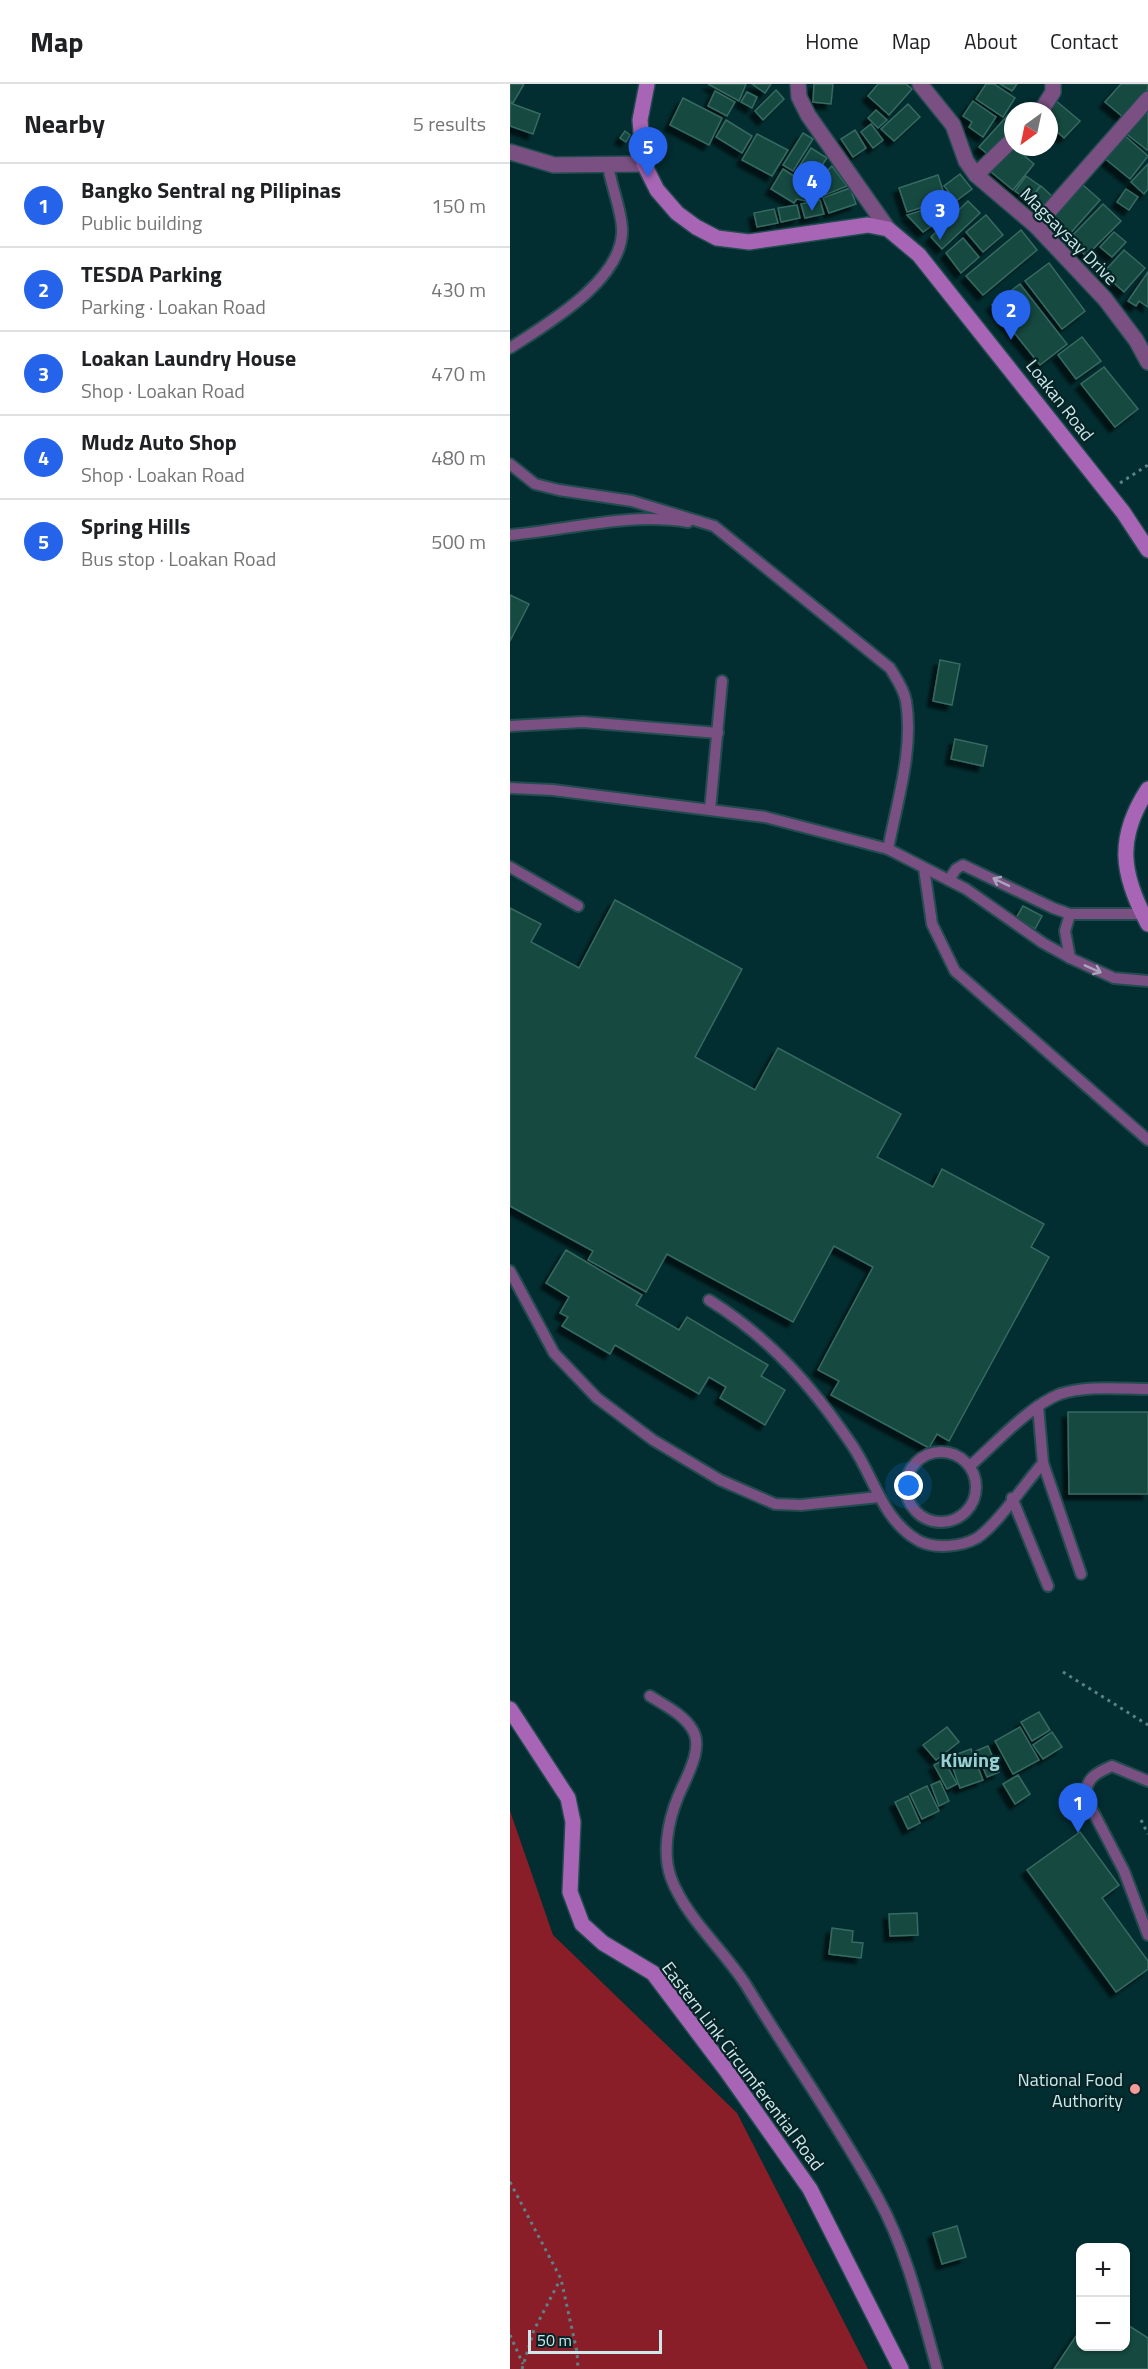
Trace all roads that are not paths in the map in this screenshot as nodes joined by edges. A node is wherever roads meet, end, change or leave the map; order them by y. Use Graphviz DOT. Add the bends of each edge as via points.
graph roads {
  1 [pos="646,84"];
  2 [pos="798,84"];
  3 [pos="920,84"];
  4 [pos="1053,84"];
  5 [pos="1148,99"];
  6 [pos="1047,102"];
  7 [pos="1004,148"];
  8 [pos="510,152"];
  9 [pos="644,164"];
  10 [pos="608,165"];
  11 [pos="976,175"];
  12 [pos="1036,225"];
  13 [pos="888,229"];
  14 [pos="510,348"];
  15 [pos="1148,362"];
  16 [pos="510,464"];
  17 [pos="714,526"];
  18 [pos="510,535"];
  19 [pos="1148,550"];
  20 [pos="722,681"];
  21 [pos="510,726"];
  22 [pos="718,733"];
  23 [pos="510,788"];
  24 [pos="1148,789"];
  25 [pos="710,810"];
  26 [pos="888,849"];
  27 [pos="510,867"];
  28 [pos="924,868"];
  29 [pos="949,880"];
  30 [pos="579,906"];
  31 [pos="1070,914"];
  32 [pos="1145,919"];
  33 [pos="1070,958"];
  34 [pos="1148,981"];
  35 [pos="1148,1140"];
  36 [pos="510,1271"];
  37 [pos="709,1300"];
  38 [pos="1148,1389"];
  39 [pos="1038,1406"];
  40 [pos="1043,1463"];
  41 [pos="970,1466"];
  42 [pos="879,1497"];
  43 [pos="1012,1498"];
  44 [pos="1081,1574"];
  45 [pos="1048,1586"];
  46 [pos="650,1696"];
  47 [pos="510,1709"];
  48 [pos="1148,1781"];
  49 [pos="1148,1935"];
  50 [pos="901,2369"];
  51 [pos="937,2369"];
  1 -- 9 [label="main road" via="640,120"];
  2 -- 13 [label="street" via="798,97 808,116"];
  3 -- 11 [label="street, Magsaysay Drive" via="953,125 966,161"];
  4 -- 6 [label="street"];
  5 -- 12 [label="street"];
  7 -- 11 [label="street"];
  8 -- 10 [label="street" via="554,165"];
  9 -- 10 [label="street"];
  9 -- 13 [label="main road" via="657,190 677,213 717,238 749,242 868,225"];
  10 -- 14 [label="lane" via="623,230 614,264 564,313"];
  11 -- 12 [label="street, Magsaysay Drive"];
  12 -- 15 [label="street, Magsaysay Drive" via="1105,299"];
  13 -- 19 [label="main road, Loakan Road" via="927,264 1123,512"];
  16 -- 17 [label="lane" via="535,484 632,501"];
  17 -- 18 [label="lane" via="664,518"];
  17 -- 26 [label="lane" via="862,644 890,668 900,684 906,700 906,747"];
  20 -- 22 [label="lane"];
  21 -- 22 [label="lane" via="583,722"];
  22 -- 25 [label="lane"];
  23 -- 25 [label="lane"];
  24 -- 32 [label="main road" via="1128,826 1124,846 1125,868"];
  25 -- 26 [label="lane" via="765,817"];
  26 -- 28 [label="lane"];
  27 -- 30 [label="lane"];
  28 -- 29 [label="lane"];
  28 -- 35 [label="lane" via="932,924 955,971"];
  31 -- 29 [label="lane, one-way" via="970,866 959,866"];
  29 -- 33 [label="lane"];
  31 -- 32 [label="lane"];
  31 -- 33 [label="lane" via="1065,937"];
  33 -- 34 [label="lane, one-way" via="1114,978"];
  36 -- 42 [label="lane" via="554,1353 597,1398 652,1440 720,1480 775,1504"];
  37 -- 42 [label="lane" via="738,1318 791,1367 852,1446"];
  38 -- 39 [label="lane" via="1070,1392"];
  39 -- 40 [label="lane"];
  39 -- 41 [label="lane"];
  40 -- 43 [label="lane"];
  40 -- 44 [label="lane"];
  41 -- 41 [label="lane" via="977,1484 974,1502 964,1514 945,1523 926,1520 911,1508 905,1491 908,1472 920,1458 937,1451 956,1454"];
  42 -- 43 [label="lane" via="907,1532 921,1541 942,1546 976,1538"];
  43 -- 45 [label="lane"];
  46 -- 51 [label="lane" via="682,1717 696,1738 691,1766 672,1817 667,1850 670,1876 679,1895 733,1966 879,2199 918,2296"];
  47 -- 50 [label="main road, Eastern Link Circumferential Road" via="568,1798 573,1822 570,1893 582,1924 603,1943 653,1973 733,2080 810,2189"];
  48 -- 49 [label="lane" via="1112,1767 1094,1774 1085,1786 1086,1798 1124,1871"];
}
